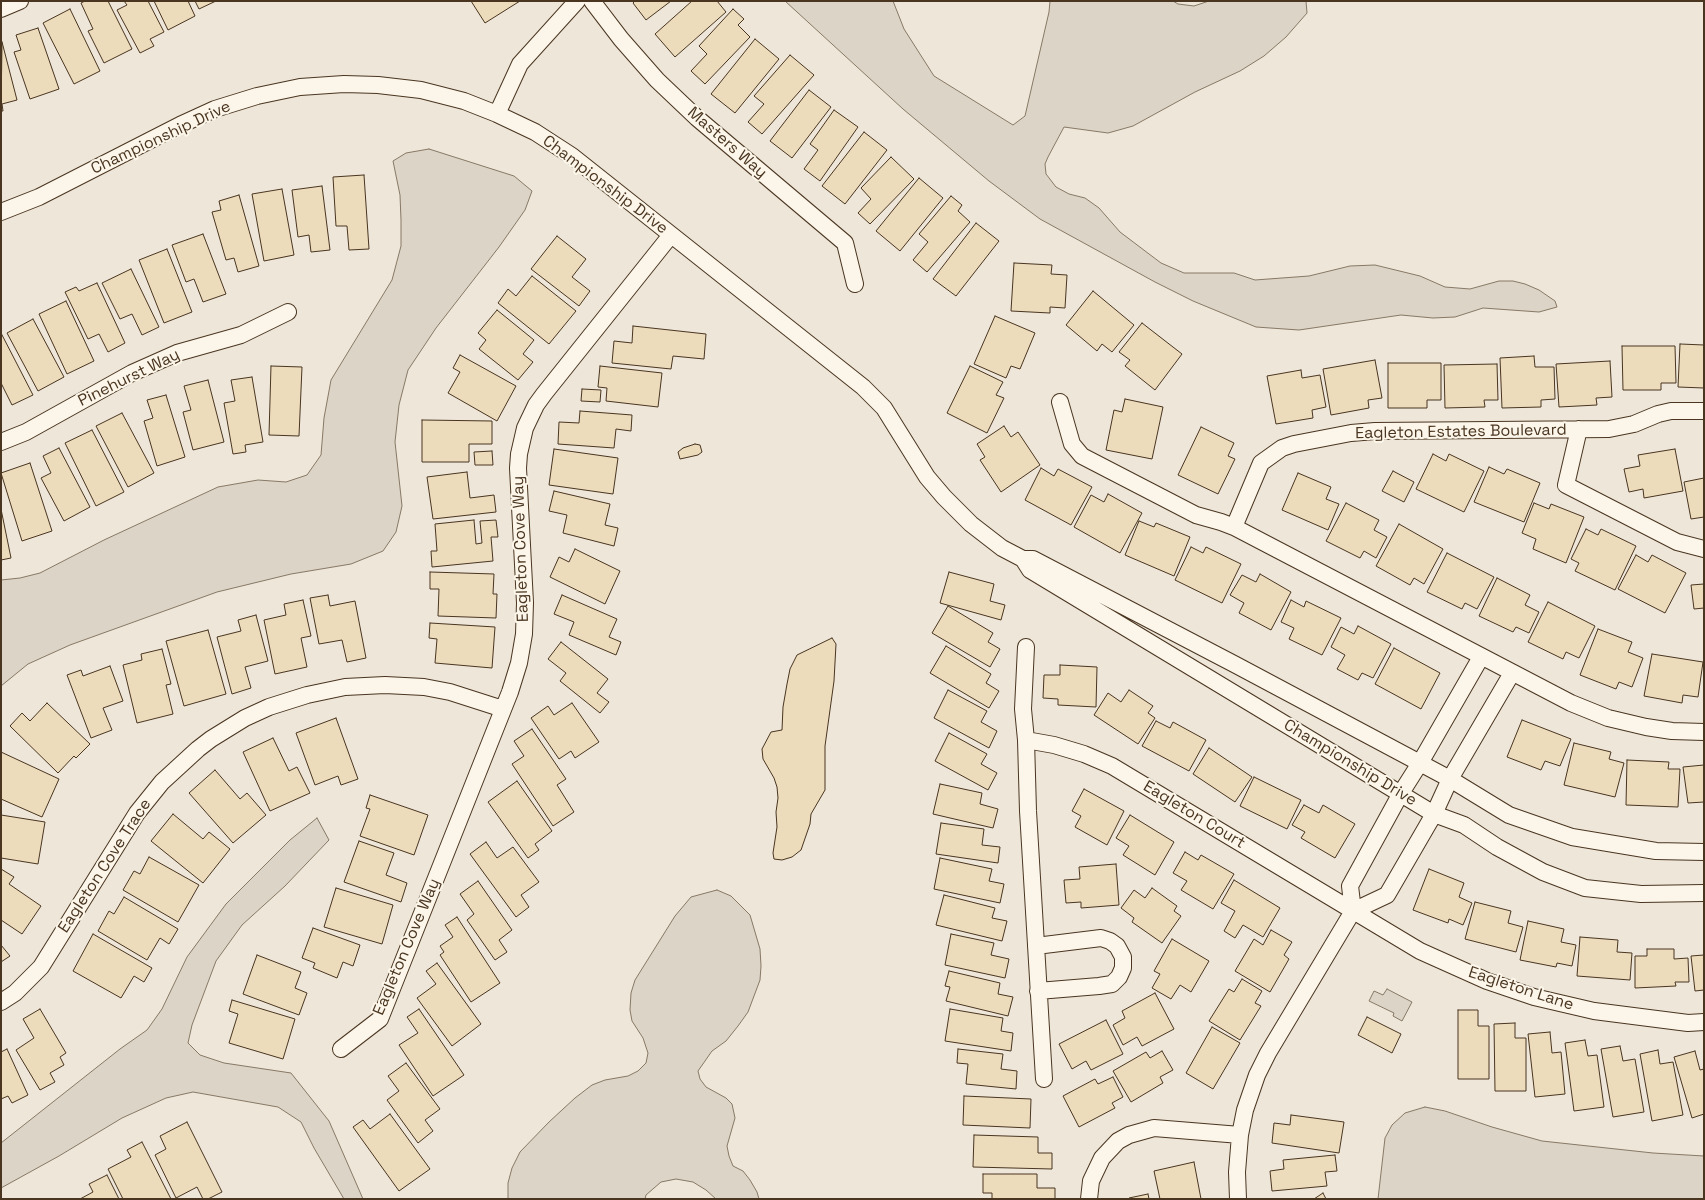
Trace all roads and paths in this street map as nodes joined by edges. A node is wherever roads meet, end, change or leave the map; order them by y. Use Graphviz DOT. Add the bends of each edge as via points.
graph roads {
  1 [pos="20,1"];
  2 [pos="577,1"];
  3 [pos="592,1"];
  4 [pos="1,9"];
  5 [pos="497,114"];
  6 [pos="1,212"];
  7 [pos="671,234"];
  8 [pos="855,284"];
  9 [pos="288,312"];
  10 [pos="1060,402"];
  11 [pos="1704,411"];
  12 [pos="1579,429"];
  13 [pos="1,442"];
  14 [pos="1234,527"];
  15 [pos="1704,550"];
  16 [pos="1022,559"];
  17 [pos="1026,647"];
  18 [pos="1481,657"];
  19 [pos="1512,673"];
  20 [pos="503,709"];
  21 [pos="1704,732"];
  22 [pos="1026,740"];
  23 [pos="1420,763"];
  24 [pos="1450,779"];
  25 [pos="1400,793"];
  26 [pos="1434,814"];
  27 [pos="1704,852"];
  28 [pos="1704,893"];
  29 [pos="1353,911"];
  30 [pos="1036,946"];
  31 [pos="1038,991"];
  32 [pos="1,1002"];
  33 [pos="1704,1022"];
  34 [pos="341,1049"];
  35 [pos="1044,1079"];
  36 [pos="1240,1135"];
  37 [pos="1089,1199"];
  38 [pos="1238,1199"];
  1 -- 4 [label="street"];
  2 -- 5 [label="street" via="520,64"];
  3 -- 8 [label="street, Masters Way" via="621,40 696,118 845,243"];
  5 -- 6 [label="street, Championship Drive" via="421,90 378,84 300,87 215,109 39,197"];
  5 -- 7 [label="street, Championship Drive" via="535,132 572,156"];
  7 -- 16 [label="street, Championship Drive" via="874,397 944,497 971,524"];
  7 -- 20 [label="street, Eagleton Cove Way" via="544,394 525,428 518,454 526,603 524,634 519,663"];
  9 -- 13 [label="street, Pinehurst Way" via="241,335 177,353 132,373 26,432"];
  10 -- 14 [label="street" via="1072,444 1082,456 1196,515"];
  11 -- 12 [label="street, Eagleton Estates Boulevard" via="1671,411 1622,427"];
  12 -- 14 [label="street, Eagleton Estates Boulevard" via="1375,431 1294,444 1282,448 1261,463"];
  12 -- 15 [label="street" via="1566,485 1677,542"];
  14 -- 18 [label="street"];
  16 -- 23 [label="street, Championship Drive" via="1033,559"];
  16 -- 25 [label="street, Championship Drive" via="1030,570"];
  17 -- 22 [label="street" via="1023,710"];
  18 -- 19 [label="street"];
  18 -- 23 [label="street"];
  19 -- 21 [label="street" via="1608,718 1672,731"];
  19 -- 24 [label="street"];
  20 -- 32 [label="street, Eagleton Cove Trace" via="450,692 385,684 345,687 307,695 245,718 205,744 162,782 137,813 41,967"];
  20 -- 34 [label="street, Eagleton Cove Way" via="380,1019"];
  22 -- 29 [label="street, Eagleton Court" via="1084,754 1112,766"];
  22 -- 30 [label="street"];
  23 -- 24 [label="street, Championship Drive"];
  23 -- 25 [label="street"];
  24 -- 26 [label="street"];
  24 -- 27 [label="street, Championship Drive" via="1509,815 1572,837 1656,851"];
  25 -- 26 [label="street, Championship Drive"];
  25 -- 29 [label="street" via="1350,886"];
  26 -- 28 [label="street, Championship Drive" via="1464,824 1497,847 1543,872 1585,888 1641,894"];
  26 -- 29 [label="street" via="1388,896"];
  29 -- 33 [label="street, Eagleton Lane" via="1442,962 1534,997 1594,1012"];
  29 -- 36 [label="street" via="1268,1053 1254,1084"];
  30 -- 31 [label="street"];
  30 -- 31 [label="street" via="1101,938 1117,946 1123,957 1123,968 1112,984"];
  31 -- 35 [label="street"];
  36 -- 37 [label="street" via="1167,1128 1129,1135 1118,1141 1102,1158 1091,1181"];
  36 -- 38 [label="street"];
}
